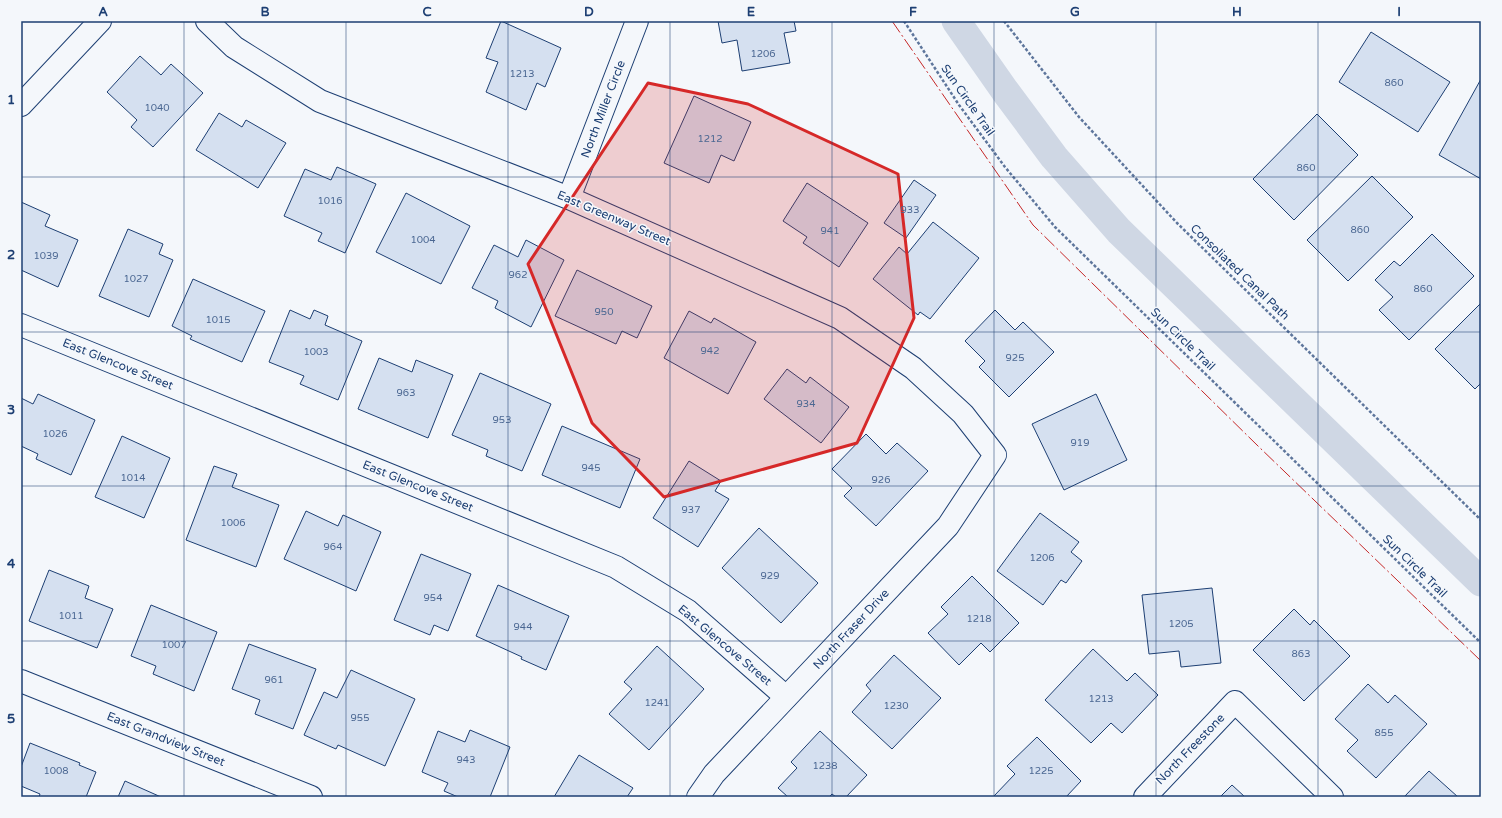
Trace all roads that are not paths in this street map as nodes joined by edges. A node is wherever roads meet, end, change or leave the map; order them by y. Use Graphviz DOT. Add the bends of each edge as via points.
graph roads {
  1 [pos="100,21"];
  2 [pos="207,21"];
  3 [pos="638,21"];
  4 [pos="21,105"];
  5 [pos="569,198"];
  6 [pos="21,324"];
  7 [pos="995,454"];
  8 [pos="21,681"];
  9 [pos="786,697"];
  10 [pos="311,797"];
  11 [pos="698,797"];
  12 [pos="1145,797"];
  13 [pos="1332,797"];
  1 -- 4 [label="street"];
  2 -- 5 [label="street, East Greenway Street" via="234,47 320,101"];
  3 -- 5 [label="street, North Miller Circle"];
  5 -- 7 [label="street, East Greenway Street" via="840,318 913,368 963,414"];
  6 -- 9 [label="street, East Glencove Street" via="616,567 688,611"];
  7 -- 9 [label="street, North Fraser Drive" via="948,526"];
  8 -- 10 [label="street, East Grandview Street"];
  9 -- 11 [label="street, North Fraser Drive" via="714,774"];
  12 -- 13 [label="street, North Freestone" via="1236,702"];
}
